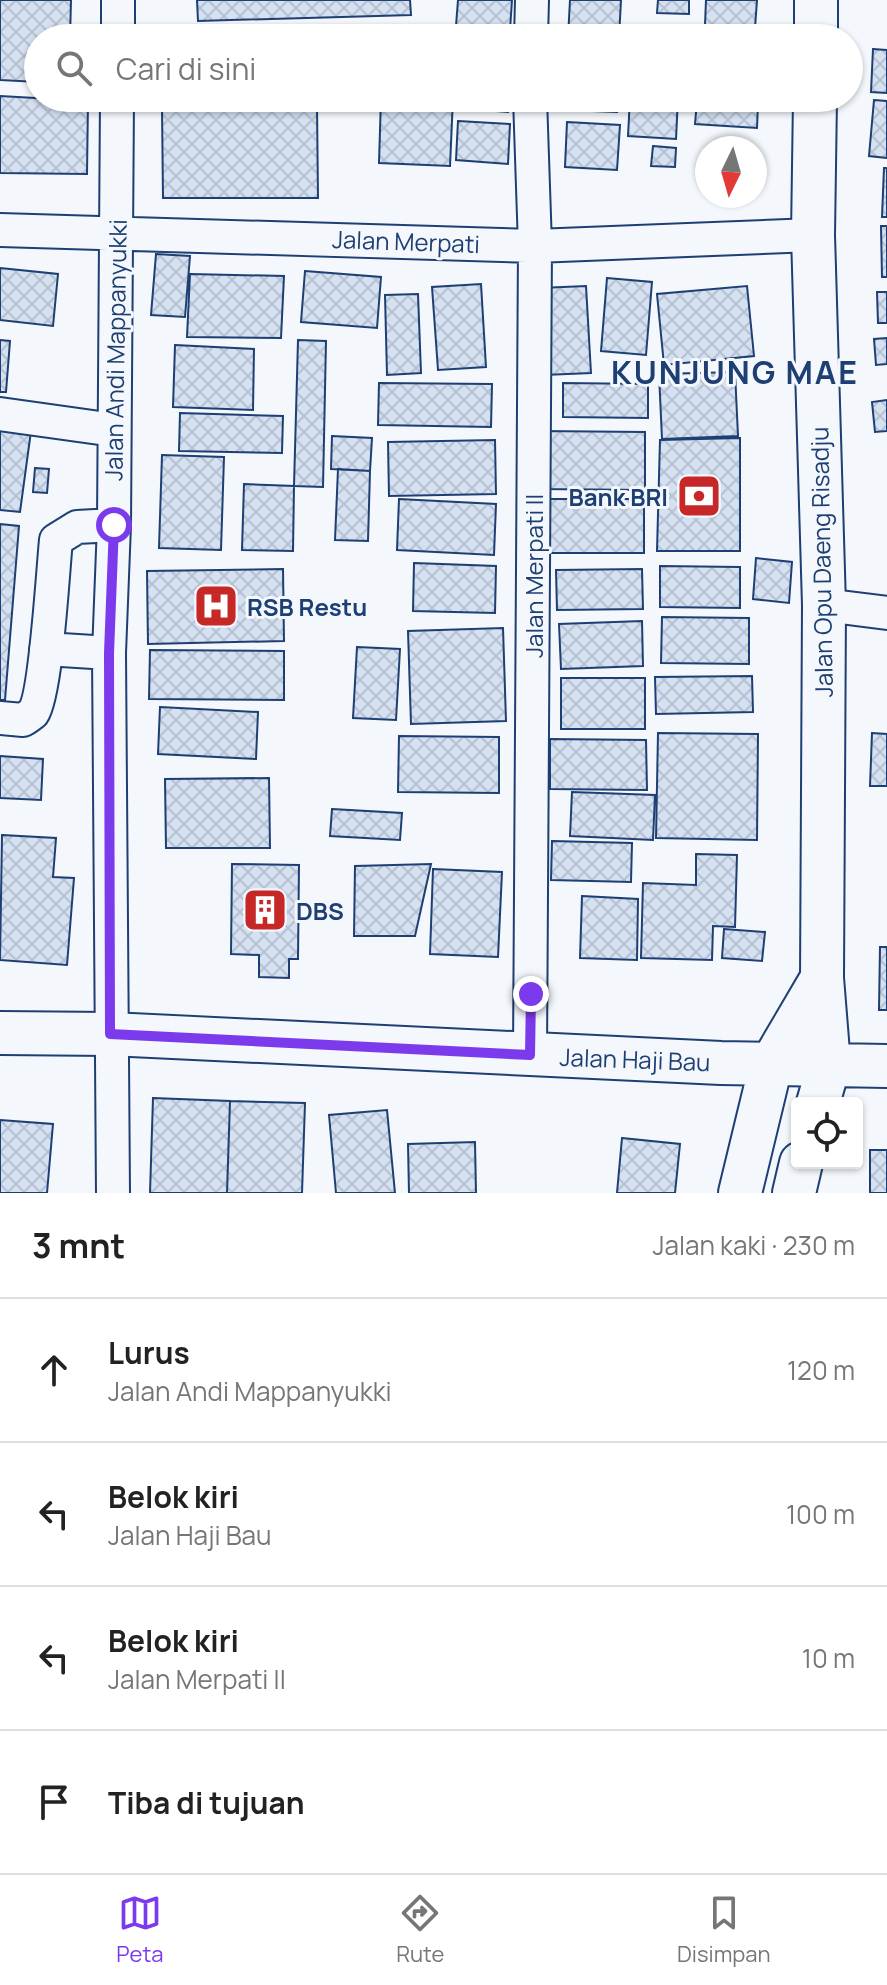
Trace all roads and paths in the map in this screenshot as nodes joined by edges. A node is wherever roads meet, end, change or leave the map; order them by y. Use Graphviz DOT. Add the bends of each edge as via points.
graph roads {
  1 [pos="118,0"];
  2 [pos="532,0"];
  3 [pos="816,0"];
  4 [pos="118,24"];
  5 [pos="531,24"];
  6 [pos="816,24"];
  7 [pos="117,112"];
  8 [pos="530,112"];
  9 [pos="815,112"];
  10 [pos="0,230"];
  11 [pos="117,232"];
  12 [pos="813,235"];
  13 [pos="535,246"];
  14 [pos="0,414"];
  15 [pos="114,430"];
  16 [pos="114,525"];
  17 [pos="824,605"];
  18 [pos="887,613"];
  19 [pos="46,649"];
  20 [pos="109,653"];
  21 [pos="0,718"];
  22 [pos="822,978"];
  23 [pos="0,1033"];
  24 [pos="110,1034"];
  25 [pos="530,1055"];
  26 [pos="771,1065"];
  27 [pos="887,1066"];
  28 [pos="824,1084"];
  29 [pos="800,1169"];
  30 [pos="113,1193"];
  31 [pos="740,1193"];
  32 [pos="794,1193"];
  1 -- 4 [label="street"];
  2 -- 5 [label="street"];
  3 -- 6 [label="main road"];
  7 -- 11 [label="street, Jalan Andi Mappanyukki"];
  8 -- 13 [label="street, Jalan Merpati II"];
  9 -- 12 [label="main road, Jalan Opu Daeng Risadju"];
  10 -- 11 [label="street, Jalan Merpati"];
  11 -- 13 [label="street, Jalan Merpati"];
  11 -- 15 [label="street, Jalan Andi Mappanyukki"];
  12 -- 13 [label="street, Jalan Merpati"];
  12 -- 17 [label="main road, Jalan Opu Daeng Risadju"];
  13 -- 25 [label="street, Jalan Merpati II"];
  14 -- 15 [label="street"];
  15 -- 16 [label="street, Jalan Andi Mappanyukki"];
  16 -- 19 [label="street" via="77,527 56,540"];
  16 -- 20 [label="street, Jalan Andi Mappanyukki"];
  17 -- 18 [label="street"];
  17 -- 22 [label="main road, Jalan Opu Daeng Risadju"];
  19 -- 20 [label="street"];
  19 -- 21 [label="street" via="33,714 23,720"];
  20 -- 24 [label="street, Jalan Andi Mappanyukki"];
  22 -- 26 [label="main road"];
  22 -- 28 [label="main road, Jalan Opu Daeng Risadju"];
  23 -- 24 [label="main road, Jalan Haji Bau"];
  24 -- 25 [label="main road, Jalan Haji Bau"];
  24 -- 30 [label="street, Jalan Andi Mappanyukki"];
  25 -- 26 [label="main road, Jalan Haji Bau"];
  26 -- 28 [label="main road, Jalan Haji Bau"];
  26 -- 31 [label="main road"];
  27 -- 28 [label="main road, Jalan Haji Bau"];
  29 -- 32 [label="main road"];
}
